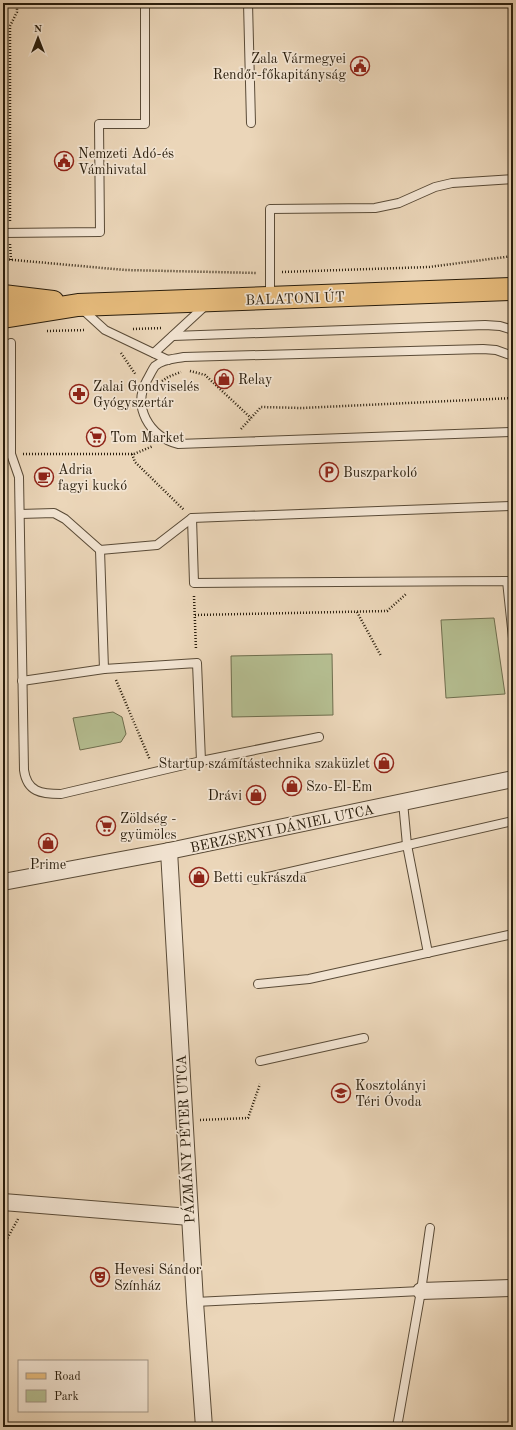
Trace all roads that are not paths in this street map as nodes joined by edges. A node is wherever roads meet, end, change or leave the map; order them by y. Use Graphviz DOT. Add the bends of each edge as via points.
graph roads {
  1 [pos="145,3"];
  2 [pos="248,3"];
  3 [pos="251,123"];
  4 [pos="513,180"];
  5 [pos="6,232"];
  6 [pos="513,289"];
  7 [pos="3,296"];
  8 [pos="270,299"];
  9 [pos="209,301"];
  10 [pos="78,306"];
  11 [pos="3,317"];
  12 [pos="513,330"];
  13 [pos="173,336"];
  14 [pos="11,343"];
  15 [pos="154,354"];
  16 [pos="513,356"];
  17 [pos="168,360"];
  18 [pos="513,432"];
  19 [pos="513,506"];
  20 [pos="20,514"];
  21 [pos="192,518"];
  22 [pos="100,550"];
  23 [pos="513,638"];
  24 [pos="108,669"];
  25 [pos="22,681"];
  26 [pos="318,737"];
  27 [pos="200,761"];
  28 [pos="513,779"];
  29 [pos="403,802"];
  30 [pos="513,821"];
  31 [pos="407,845"];
  32 [pos="169,851"];
  33 [pos="255,880"];
  34 [pos="3,882"];
  35 [pos="513,934"];
  36 [pos="428,953"];
  37 [pos="258,984"];
  38 [pos="364,1038"];
  39 [pos="260,1061"];
  40 [pos="3,1202"];
  41 [pos="190,1217"];
  42 [pos="430,1228"];
  43 [pos="513,1288"];
  44 [pos="421,1291"];
  45 [pos="195,1302"];
  46 [pos="204,1427"];
  47 [pos="398,1427"];
  1 -- 5 [label="lane" via="145,124 99,124 100,232"];
  2 -- 3 [label="lane"];
  4 -- 8 [label="lane" via="452,183 435,187 399,203 375,208 270,209"];
  6 -- 8 [label="main road, BALATONI ÚT"];
  7 -- 10 [label="main road, BALATONI ÚT"];
  8 -- 9 [label="main road, BALATONI ÚT"];
  9 -- 10 [label="main road, BALATONI ÚT"];
  9 -- 13 [label="lane"];
  10 -- 11 [label="main road, BALATONI ÚT"];
  10 -- 15 [label="lane" via="104,330"];
  12 -- 13 [label="lane" via="500,326 485,326"];
  13 -- 15 [label="lane"];
  14 -- 20 [label="lane" via="11,454 19,477"];
  15 -- 17 [label="lane"];
  16 -- 17 [label="lane" via="483,349 184,357"];
  17 -- 18 [label="lane" via="154,367 144,387 142,400 145,416 154,431 166,441 178,444"];
  19 -- 21 [label="lane"];
  20 -- 22 [label="lane" via="54,513 65,519"];
  20 -- 25 [label="lane"];
  21 -- 22 [label="lane" via="157,545"];
  21 -- 23 [label="lane" via="194,584 508,580"];
  22 -- 24 [label="lane"];
  24 -- 25 [label="lane"];
  24 -- 27 [label="lane" via="197,663"];
  25 -- 27 [label="lane" via="24,770 25,778 31,787 47,794 61,794"];
  26 -- 27 [label="lane"];
  28 -- 29 [label="street, BERZSENYI DÁNIEL UTCA"];
  29 -- 31 [label="lane"];
  29 -- 32 [label="street, BERZSENYI DÁNIEL UTCA"];
  30 -- 31 [label="lane"];
  31 -- 33 [label="lane"];
  31 -- 36 [label="lane"];
  32 -- 34 [label="street, BERZSENYI DÁNIEL UTCA"];
  32 -- 41 [label="street, PÁZMÁNY PÉTER UTCA"];
  35 -- 36 [label="lane"];
  36 -- 37 [label="lane" via="309,979"];
  38 -- 39 [label="lane"];
  40 -- 41 [label="street"];
  41 -- 45 [label="street, PÁZMÁNY PÉTER UTCA"];
  42 -- 44 [label="lane"];
  43 -- 44 [label="street"];
  44 -- 45 [label="lane"];
  44 -- 47 [label="lane"];
  45 -- 46 [label="street, PÁZMÁNY PÉTER UTCA"];
}
